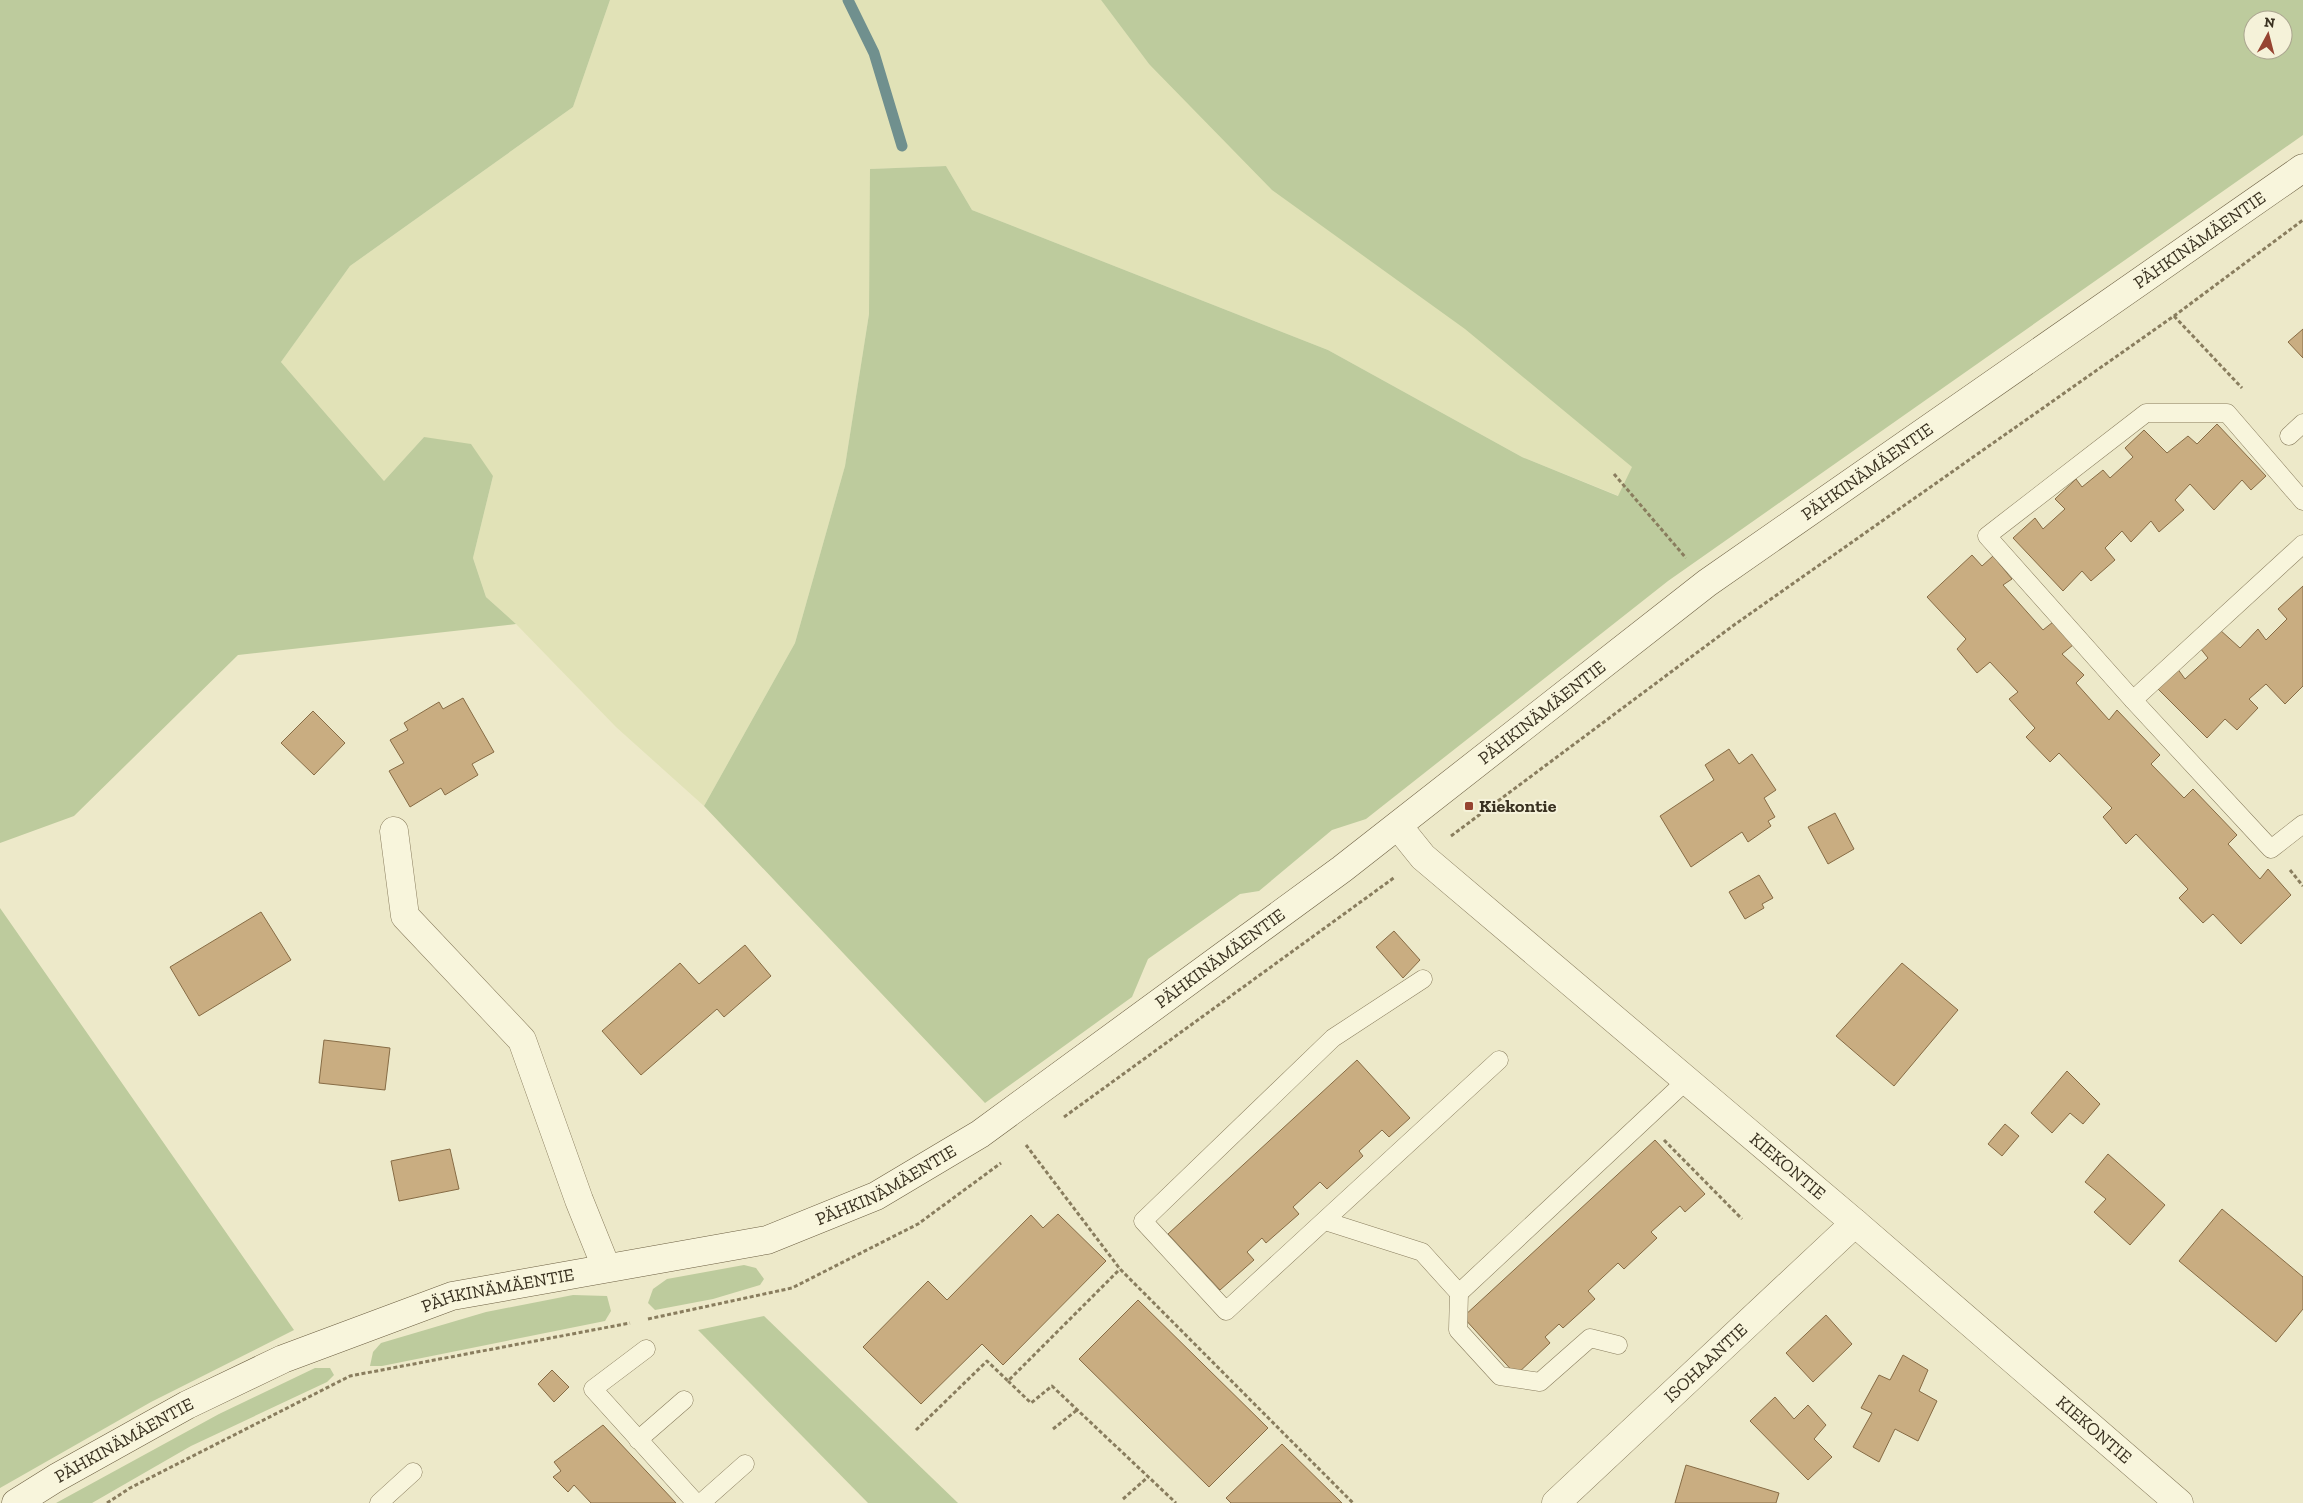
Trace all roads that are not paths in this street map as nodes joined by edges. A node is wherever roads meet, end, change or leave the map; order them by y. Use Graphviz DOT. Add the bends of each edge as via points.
graph roads {
  1 [pos="2303,168"];
  2 [pos="2303,423"];
  3 [pos="2289,436"];
  4 [pos="2303,501"];
  5 [pos="2303,544"];
  6 [pos="2133,700"];
  7 [pos="2303,824"];
  8 [pos="1398,826"];
  9 [pos="394,831"];
  10 [pos="1423,980"];
  11 [pos="1499,1060"];
  12 [pos="1686,1081"];
  13 [pos="1325,1221"];
  14 [pos="1854,1223"];
  15 [pos="606,1267"];
  16 [pos="1459,1293"];
  17 [pos="1618,1345"];
  18 [pos="646,1349"];
  19 [pos="684,1400"];
  20 [pos="638,1440"];
  21 [pos="745,1464"];
  22 [pos="413,1472"];
  23 [pos="16,1503"];
  24 [pos="379,1503"];
  25 [pos="696,1503"];
  26 [pos="701,1503"];
  27 [pos="1556,1503"];
  28 [pos="2179,1503"];
  1 -- 8 [label="street, PÄHKINÄMÄENTIE" via="1707,583"];
  2 -- 3 [label="lane"];
  4 -- 6 [label="lane" via="2227,413 2146,413 1987,536"];
  5 -- 6 [label="lane"];
  6 -- 7 [label="lane" via="2271,849"];
  8 -- 12 [label="street, KIEKONTIE" via="1423,857"];
  8 -- 15 [label="street, PÄHKINÄMÄENTIE" via="980,1134 876,1196 767,1240"];
  9 -- 15 [label="street" via="405,916 522,1040"];
  10 -- 13 [label="lane" via="1333,1038 1143,1221 1226,1311"];
  11 -- 13 [label="lane"];
  12 -- 14 [label="street, KIEKONTIE"];
  12 -- 16 [label="lane"];
  13 -- 16 [label="lane" via="1422,1252"];
  14 -- 27 [label="street, ISOHAANTIE"];
  14 -- 28 [label="street, KIEKONTIE"];
  15 -- 23 [label="street, PÄHKINÄMÄENTIE" via="452,1296 283,1359 187,1406"];
  16 -- 17 [label="lane" via="1458,1330 1500,1376 1540,1382 1590,1338"];
  18 -- 20 [label="lane" via="593,1389"];
  19 -- 20 [label="lane"];
  20 -- 25 [label="lane"];
  21 -- 26 [label="lane"];
  22 -- 24 [label="lane"];
}
